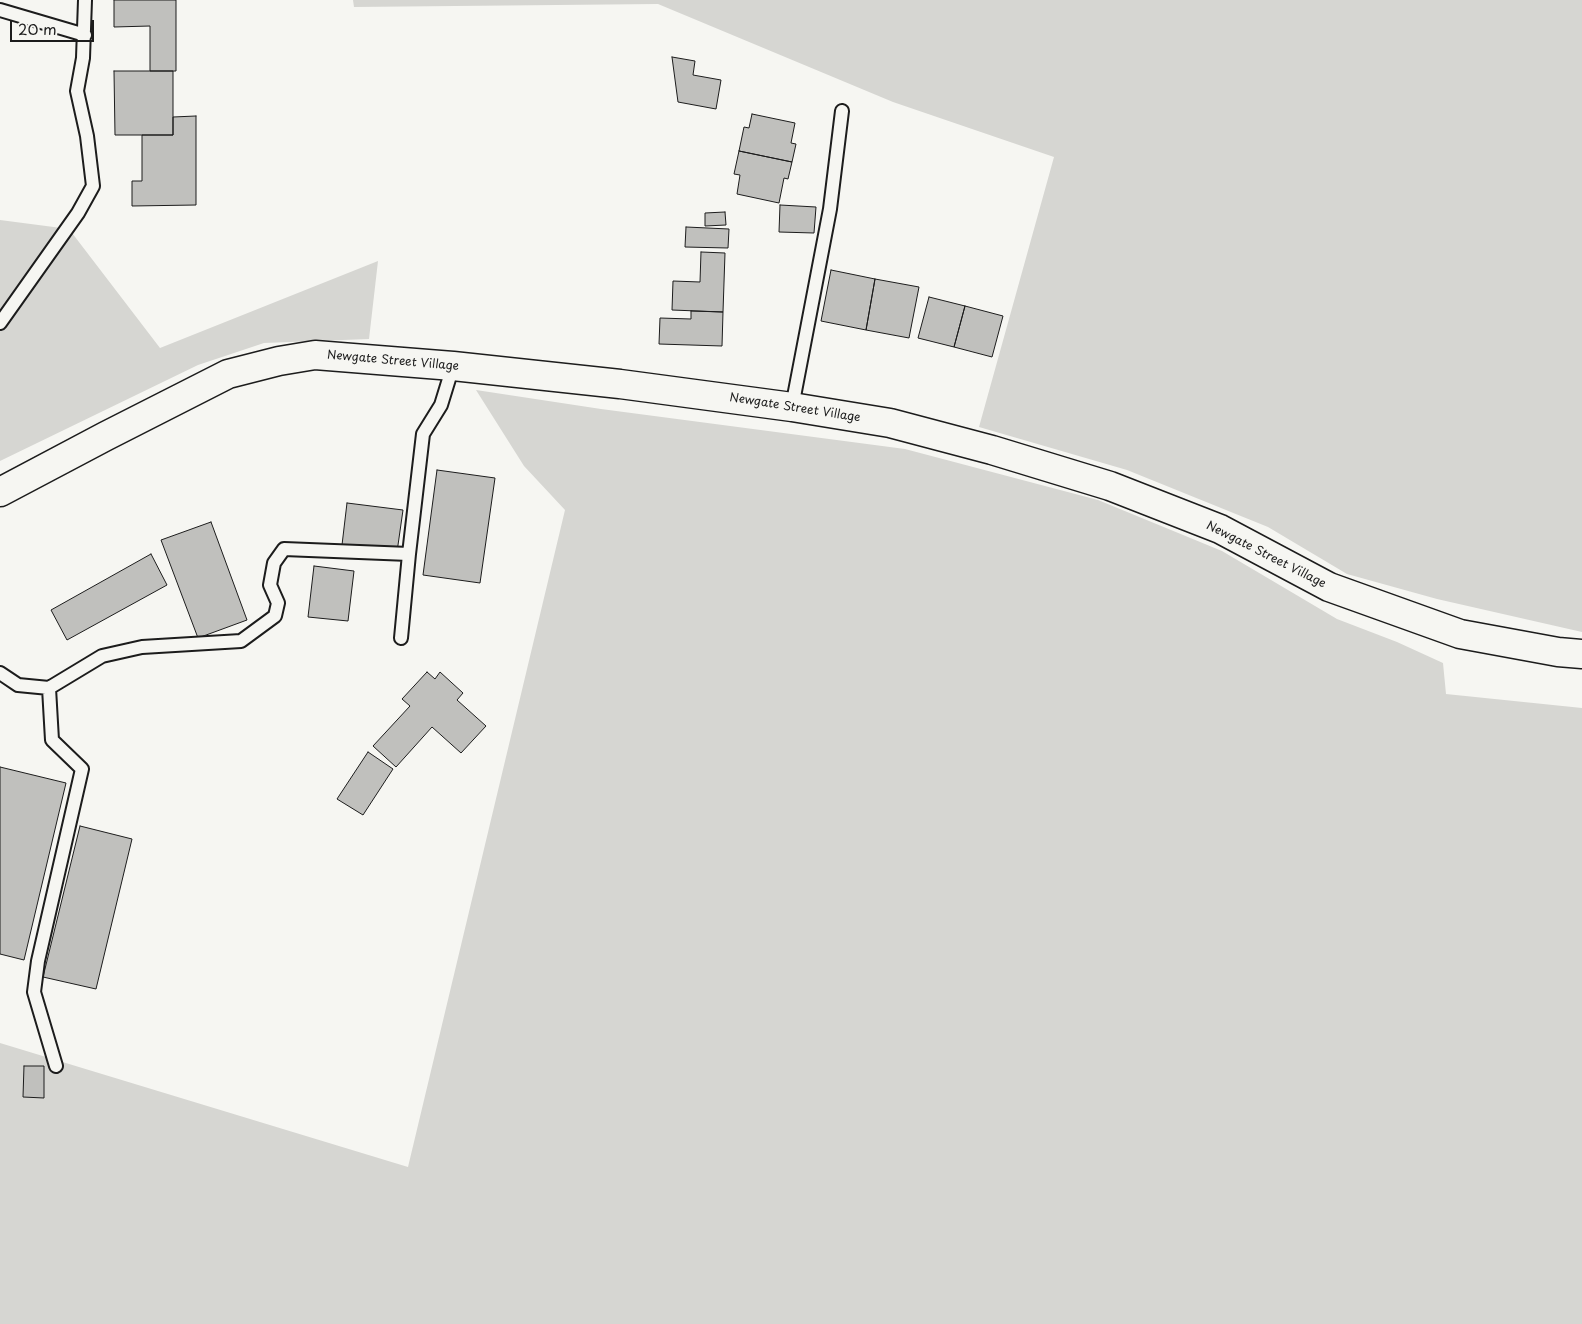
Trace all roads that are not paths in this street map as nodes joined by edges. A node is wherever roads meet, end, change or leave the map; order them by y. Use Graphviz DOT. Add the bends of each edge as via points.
graph roads {
  1 [pos="85,0"];
  2 [pos="0,10"];
  3 [pos="85,36"];
  4 [pos="842,111"];
  5 [pos="0,323"];
  6 [pos="453,366"];
  7 [pos="792,407"];
  8 [pos="0,492"];
  9 [pos="409,554"];
  10 [pos="401,638"];
  11 [pos="1582,654"];
  12 [pos="0,673"];
  13 [pos="48,688"];
  14 [pos="56,1066"];
  1 -- 3 [label="lane"];
  2 -- 3 [label="lane"];
  3 -- 5 [label="lane" via="77,91 93,186 78,213"];
  4 -- 7 [label="lane" via="830,208"];
  6 -- 7 [label="street, Newgate Street Village"];
  6 -- 8 [label="street, Newgate Street Village" via="315,355 228,374"];
  6 -- 9 [label="lane" via="440,405 422,434"];
  7 -- 11 [label="street, Newgate Street Village" via="890,423 1110,486 1220,529 1329,587 1385,608 1460,634"];
  9 -- 10 [label="lane"];
  9 -- 13 [label="lane" via="284,549 274,563 270,585 278,603 275,616 241,641 142,647 102,656"];
  12 -- 13 [label="lane" via="18,686"];
  13 -- 14 [label="lane" via="52,740 82,769 38,961 34,992"];
}
